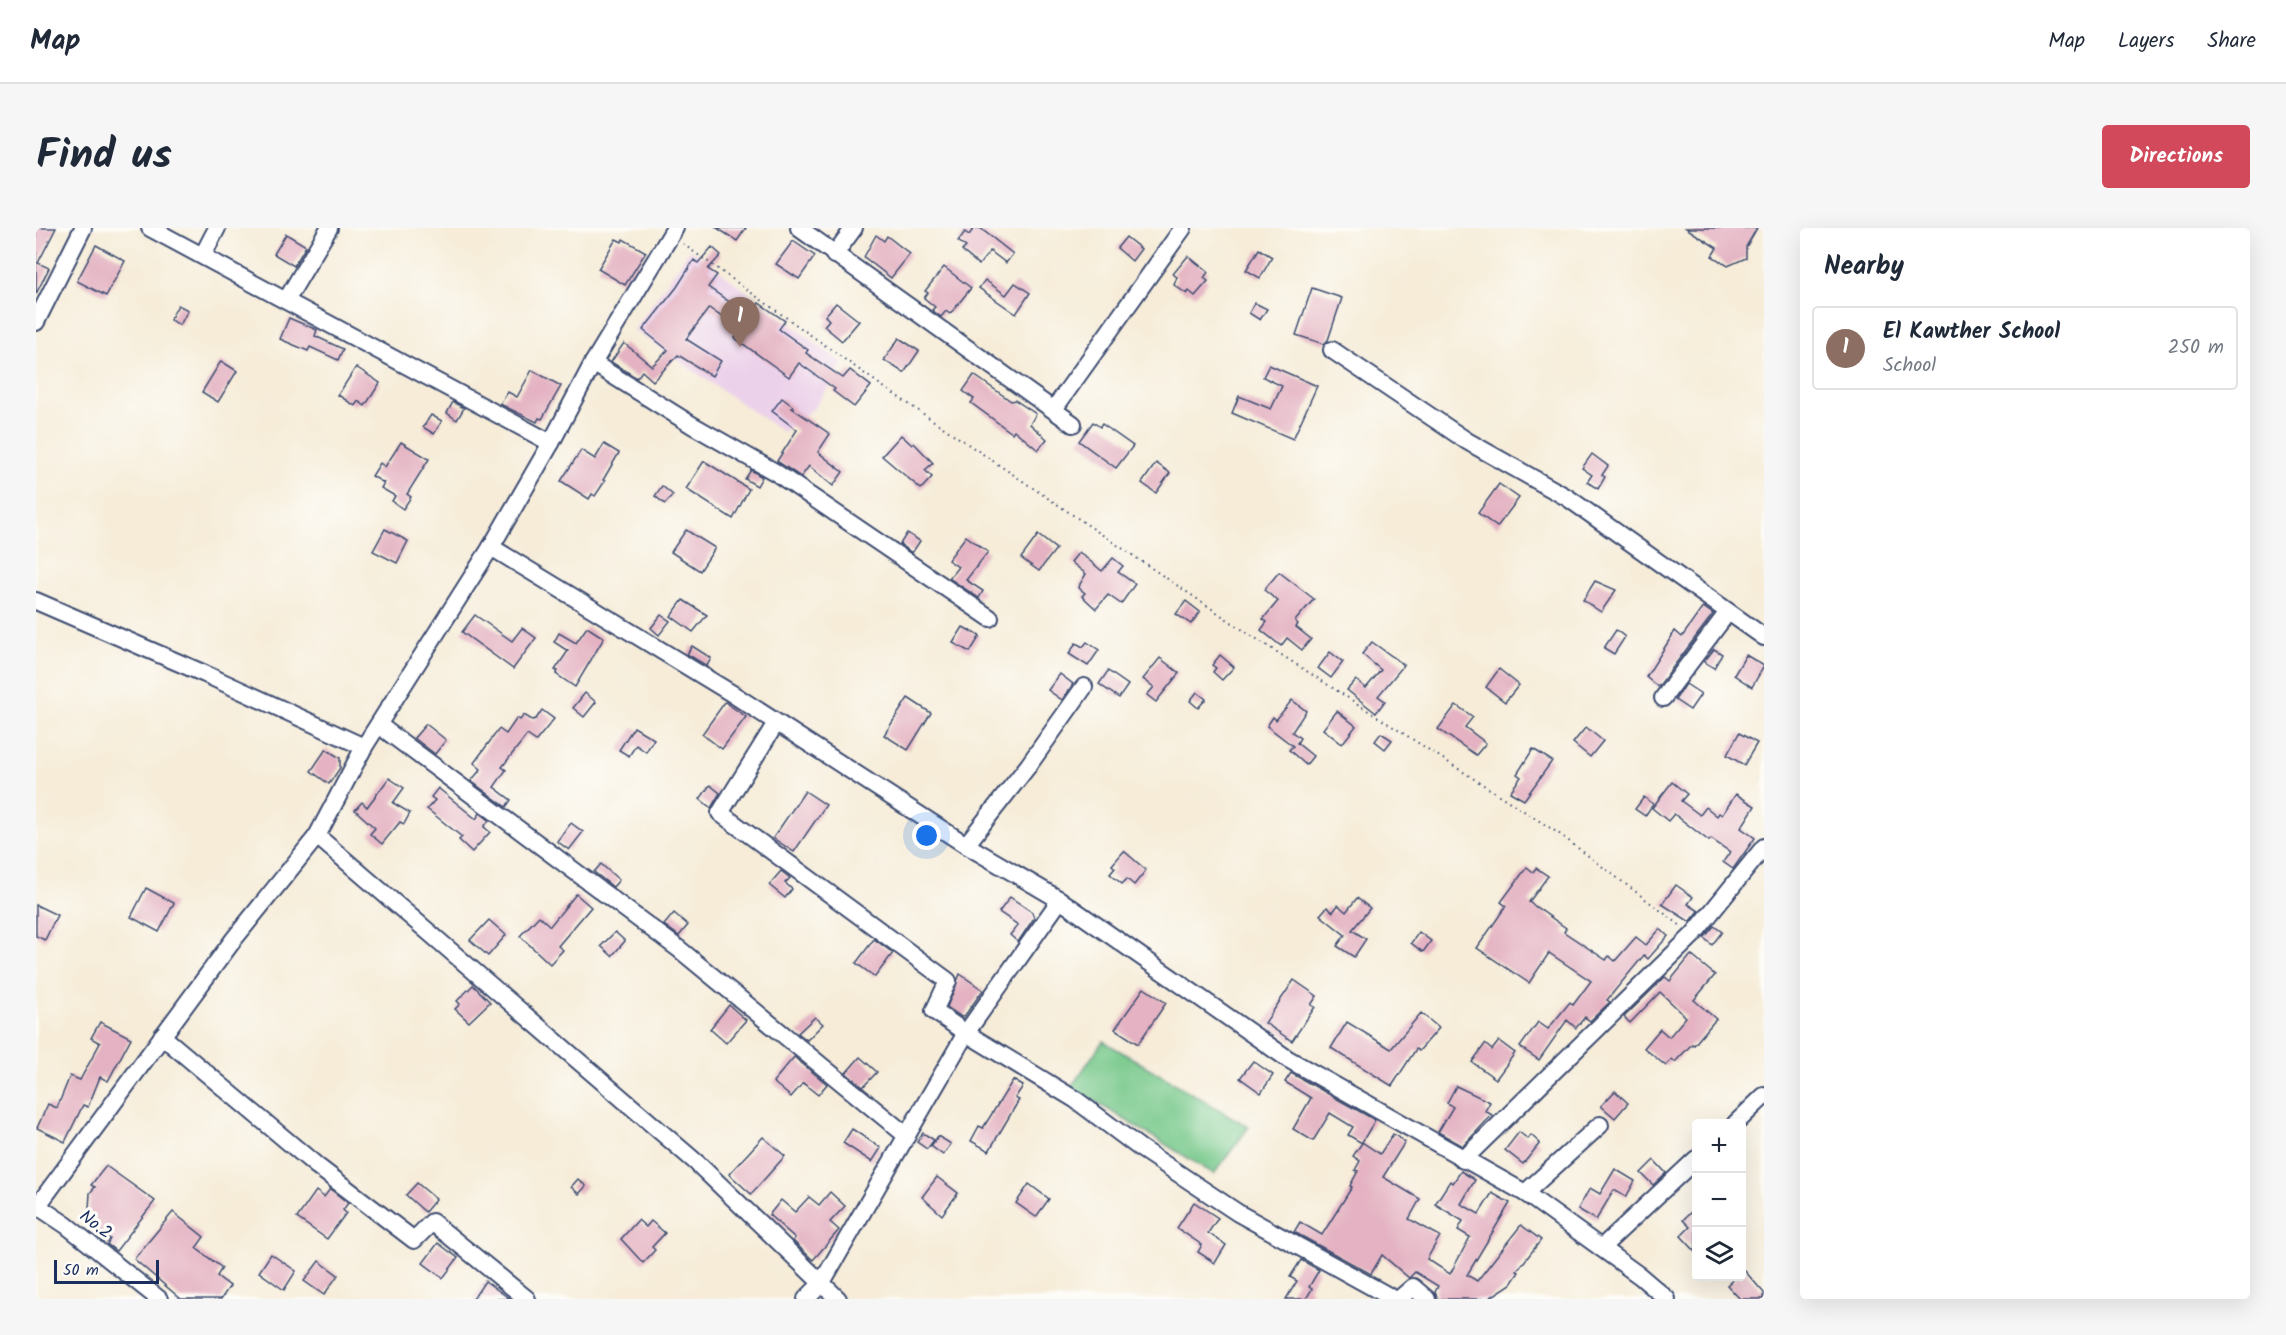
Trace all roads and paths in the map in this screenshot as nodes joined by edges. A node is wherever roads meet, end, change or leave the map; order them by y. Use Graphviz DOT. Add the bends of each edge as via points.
graph roads {
  1 [pos="82,228"];
  2 [pos="150,228"];
  3 [pos="217,228"];
  4 [pos="329,228"];
  5 [pos="799,228"];
  6 [pos="854,228"];
  7 [pos="1183,228"];
  8 [pos="673,232"];
  9 [pos="203,255"];
  10 [pos="834,255"];
  11 [pos="287,299"];
  12 [pos="36,322"];
  13 [pos="1332,350"];
  14 [pos="593,363"];
  15 [pos="1054,409"];
  16 [pos="1073,424"];
  17 [pos="551,443"];
  18 [pos="491,547"];
  19 [pos="36,602"];
  20 [pos="1728,612"];
  21 [pos="990,618"];
  22 [pos="1764,637"];
  23 [pos="1084,687"];
  24 [pos="1664,698"];
  25 [pos="776,723"];
  26 [pos="380,726"];
  27 [pos="364,747"];
  28 [pos="317,836"];
  29 [pos="966,845"];
  30 [pos="1764,847"];
  31 [pos="1060,900"];
  32 [pos="1693,935"];
  33 [pos="966,1033"];
  34 [pos="162,1036"];
  35 [pos="1764,1096"];
  36 [pos="1740,1119"];
  37 [pos="1600,1125"];
  38 [pos="907,1136"];
  39 [pos="1463,1160"];
  40 [pos="1692,1163"];
  41 [pos="1525,1193"];
  42 [pos="36,1206"];
  43 [pos="1601,1248"];
  44 [pos="821,1284"];
  45 [pos="159,1299"];
  46 [pos="527,1299"];
  47 [pos="806,1299"];
  48 [pos="838,1299"];
  49 [pos="1394,1299"];
  50 [pos="1399,1299"];
  51 [pos="1427,1299"];
  52 [pos="1667,1299"];
  1 -- 12 [label="street"];
  2 -- 9 [label="street"];
  3 -- 9 [label="street"];
  4 -- 11 [label="street"];
  5 -- 10 [label="street"];
  6 -- 10 [label="street"];
  7 -- 15 [label="street"];
  8 -- 14 [label="street"];
  8 -- 32 [label="path" via="892,393 1252,636 1558,833"];
  9 -- 11 [label="street"];
  10 -- 15 [label="street"];
  11 -- 17 [label="street"];
  13 -- 20 [label="street" via="1467,441 1568,498"];
  14 -- 17 [label="street"];
  14 -- 21 [label="street" via="775,472"];
  15 -- 16 [label="street"];
  17 -- 18 [label="street"];
  18 -- 25 [label="street"];
  18 -- 26 [label="street"];
  19 -- 27 [label="street"];
  20 -- 22 [label="street"];
  20 -- 24 [label="street"];
  23 -- 29 [label="street"];
  25 -- 29 [label="street"];
  25 -- 33 [label="street" via="720,813 948,981 934,1011"];
  26 -- 27 [label="street"];
  26 -- 38 [label="street" via="679,949"];
  27 -- 28 [label="street"];
  28 -- 34 [label="street"];
  28 -- 44 [label="street" via="697,1163"];
  29 -- 31 [label="street"];
  30 -- 32 [label="street"];
  31 -- 33 [label="street"];
  31 -- 39 [label="street" via="1288,1059"];
  32 -- 39 [label="street"];
  33 -- 38 [label="street"];
  33 -- 49 [label="street" via="1076,1100 1238,1214"];
  34 -- 42 [label="street"];
  34 -- 46 [label="street" via="317,1166 414,1240 432,1222"];
  35 -- 36 [label="street"];
  37 -- 41 [label="street"];
  38 -- 44 [label="street"];
  39 -- 41 [label="street"];
  40 -- 43 [label="street"];
  41 -- 43 [label="street"];
  42 -- 45 [label="street, No.2"];
  43 -- 52 [label="street"];
  44 -- 47 [label="street"];
  44 -- 48 [label="street"];
  50 -- 51 [label="street" via="1413,1287"];
}
